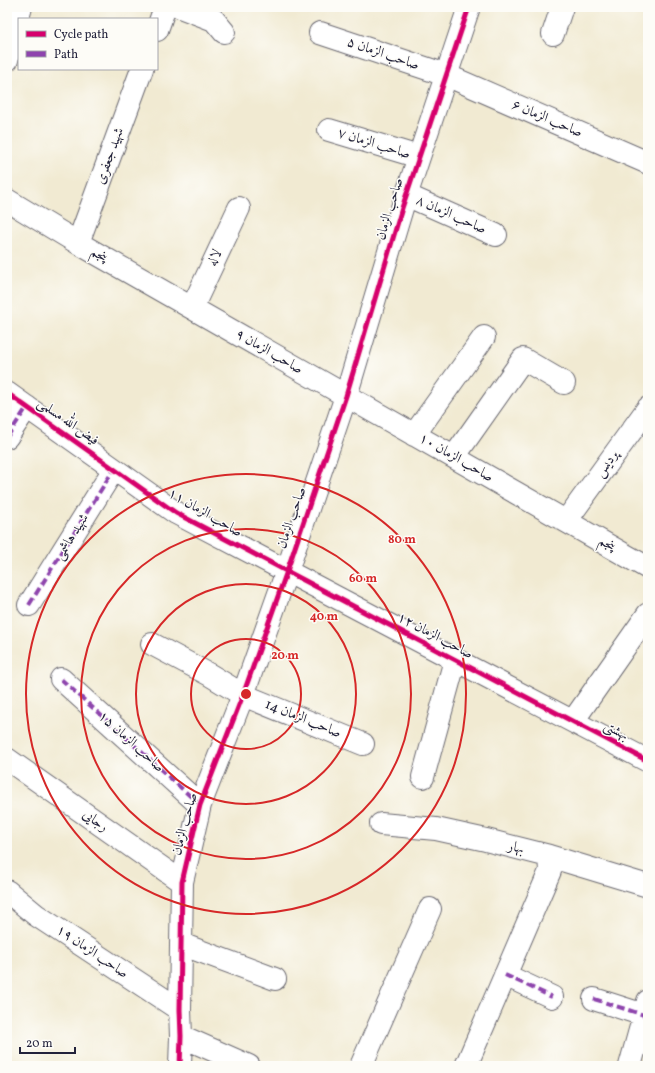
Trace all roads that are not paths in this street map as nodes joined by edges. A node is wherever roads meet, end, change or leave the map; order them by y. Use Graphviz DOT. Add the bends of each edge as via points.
graph roads {
  1 [pos="20,7"];
  2 [pos="165,7"];
  3 [pos="180,7"];
  4 [pos="469,7"];
  5 [pos="562,7"];
  6 [pos="158,27"];
  7 [pos="224,32"];
  8 [pos="320,33"];
  9 [pos="553,34"];
  10 [pos="7,60"];
  11 [pos="142,70"];
  12 [pos="446,75"];
  13 [pos="330,130"];
  14 [pos="419,157"];
  15 [pos="648,163"];
  16 [pos="406,196"];
  17 [pos="7,200"];
  18 [pos="238,208"];
  19 [pos="496,235"];
  20 [pos="78,243"];
  21 [pos="192,308"];
  22 [pos="484,337"];
  23 [pos="564,383"];
  24 [pos="7,394"];
  25 [pos="346,396"];
  26 [pos="27,407"];
  27 [pos="648,408"];
  28 [pos="414,435"];
  29 [pos="7,437"];
  30 [pos="454,457"];
  31 [pos="114,469"];
  32 [pos="566,521"];
  33 [pos="648,568"];
  34 [pos="287,571"];
  35 [pos="29,605"];
  36 [pos="648,614"];
  37 [pos="152,644"];
  38 [pos="456,660"];
  39 [pos="62,679"];
  40 [pos="243,695"];
  41 [pos="573,721"];
  42 [pos="363,744"];
  43 [pos="648,761"];
  44 [pos="10,769"];
  45 [pos="422,777"];
  46 [pos="200,805"];
  47 [pos="381,824"];
  48 [pos="549,856"];
  49 [pos="182,882"];
  50 [pos="648,886"];
  51 [pos="7,891"];
  52 [pos="430,909"];
  53 [pos="181,944"];
  54 [pos="505,975"];
  55 [pos="275,979"];
  56 [pos="552,997"];
  57 [pos="594,999"];
  58 [pos="646,1008"];
  59 [pos="180,1010"];
  60 [pos="181,1036"];
  61 [pos="180,1066"];
  62 [pos="249,1066"];
  63 [pos="361,1066"];
  64 [pos="466,1066"];
  65 [pos="630,1066"];
  1 -- 10 [label="street"];
  2 -- 6 [label="street"];
  3 -- 7 [label="street" via="214,20"];
  4 -- 12 [label="street, صاحب الزمان"];
  5 -- 9 [label="street"];
  8 -- 12 [label="street, صاحب الزمان ۵"];
  11 -- 20 [label="street, شهید جعفری"];
  12 -- 14 [label="street, صاحب الزمان"];
  12 -- 15 [label="street, صاحب الزمان ۶"];
  13 -- 14 [label="street, صاحب الزمان ۷"];
  14 -- 16 [label="street, صاحب الزمان"];
  16 -- 19 [label="street, صاحب الزمان ۸"];
  16 -- 25 [label="street, صاحب الزمان"];
  17 -- 20 [label="street, پنجم"];
  18 -- 21 [label="street, لاله"];
  20 -- 21 [label="street, پنجم"];
  21 -- 25 [label="street, صاحب الزمان ۹"];
  22 -- 28 [label="street"];
  23 -- 30 [label="street" via="523,359"];
  24 -- 26 [label="street, فیض الله مسلمی"];
  25 -- 28 [label="street, صاحب الزمان ۱۰"];
  25 -- 34 [label="street, صاحب الزمان"];
  26 -- 29 [label="street"];
  26 -- 31 [label="street, فیض الله مسلمی"];
  27 -- 32 [label="street, پردیس"];
  28 -- 30 [label="street, صاحب الزمان ۱۰"];
  30 -- 32 [label="street, صاحب الزمان ۱۰"];
  31 -- 34 [label="street, صاحب الزمان ۱۱" via="176,513"];
  31 -- 35 [label="street, شهید هاشمی"];
  32 -- 33 [label="street, پنجم"];
  34 -- 38 [label="street, صاحب الزمان ۱۲"];
  34 -- 40 [label="street, صاحب الزمان"];
  36 -- 41 [label="street"];
  37 -- 40 [label="street, صاحب الزمان 14"];
  38 -- 41 [label="street, صاحب الزمان ۱۲"];
  38 -- 45 [label="street"];
  39 -- 46 [label="street, صاحب الزمان ۱۵"];
  40 -- 42 [label="street, صاحب الزمان 14"];
  40 -- 46 [label="street, صاحب الزمان"];
  41 -- 43 [label="street, بهشتی"];
  44 -- 49 [label="street, رجایی"];
  46 -- 49 [label="street, صاحب الزمان"];
  47 -- 48 [label="street, بهار" via="436,828"];
  48 -- 50 [label="street, بهار"];
  48 -- 54 [label="street" via="550,871"];
  49 -- 53 [label="street, صاحب الزمان"];
  51 -- 59 [label="street, صاحب الزمان ۱۹" via="36,915"];
  52 -- 63 [label="street"];
  53 -- 55 [label="street"];
  53 -- 59 [label="street, صاحب الزمان"];
  54 -- 56 [label="street"];
  54 -- 64 [label="street"];
  57 -- 58 [label="street"];
  58 -- 65 [label="street"];
  59 -- 60 [label="street, صاحب الزمان"];
  60 -- 61 [label="street, صاحب الزمان"];
  60 -- 62 [label="street"];
}
